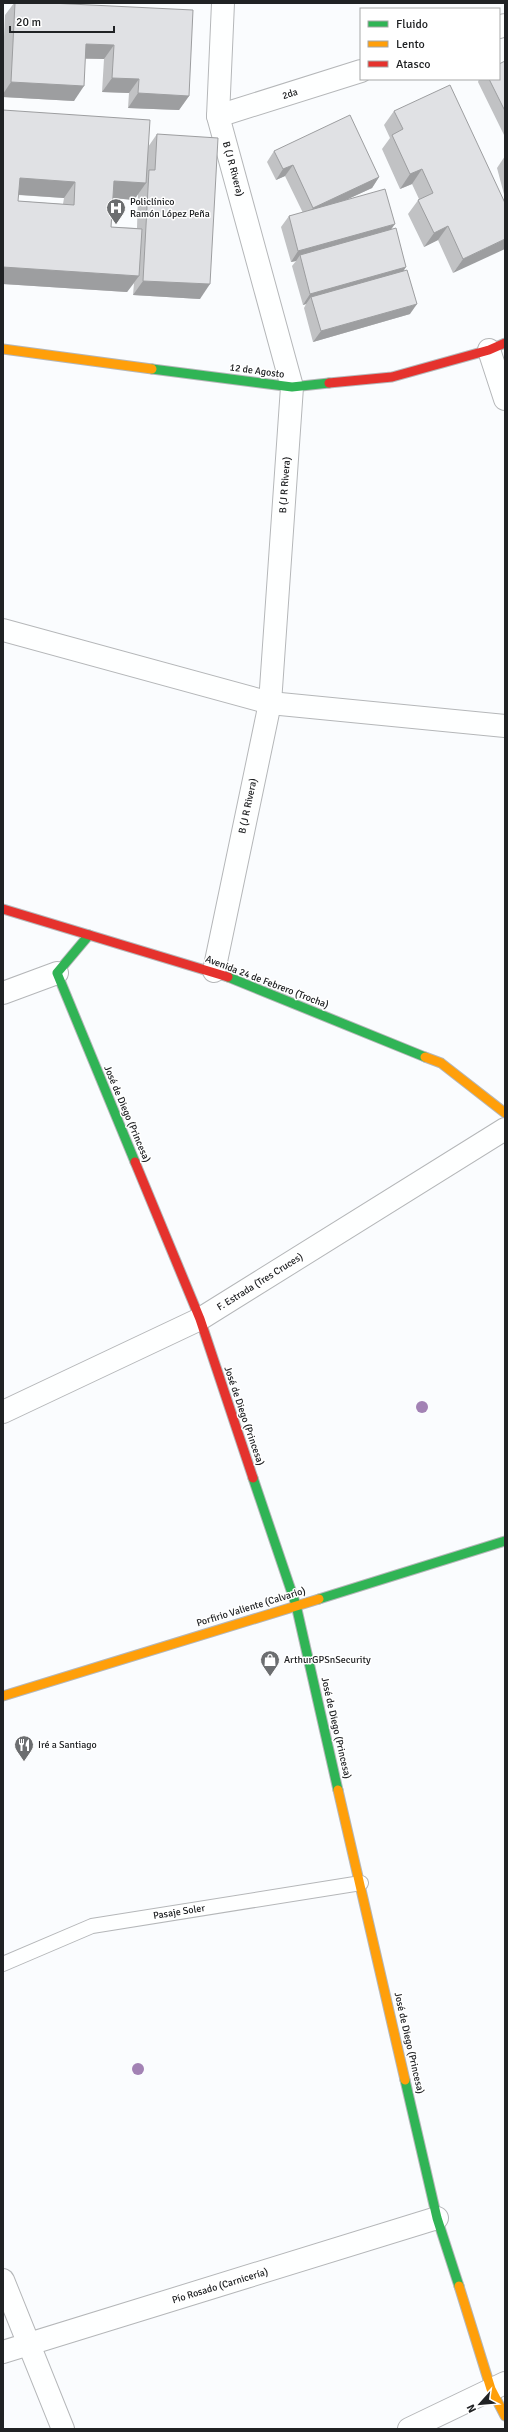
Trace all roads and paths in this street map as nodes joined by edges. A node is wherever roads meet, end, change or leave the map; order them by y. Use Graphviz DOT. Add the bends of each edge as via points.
graph roads {
  1 [pos="223,3"];
  2 [pos="360,71"];
  3 [pos="218,116"];
  4 [pos="497,346"];
  5 [pos="3,349"];
  6 [pos="292,387"];
  7 [pos="505,399"];
  8 [pos="3,630"];
  9 [pos="270,703"];
  10 [pos="505,726"];
  11 [pos="3,909"];
  12 [pos="89,935"];
  13 [pos="214,971"];
  14 [pos="57,973"];
  15 [pos="3,993"];
  16 [pos="505,1113"];
  17 [pos="505,1129"];
  18 [pos="200,1319"];
  19 [pos="3,1412"];
  20 [pos="505,1541"];
  21 [pos="296,1605"];
  22 [pos="3,1696"];
  23 [pos="361,1883"];
  24 [pos="3,1964"];
  25 [pos="438,2218"];
  26 [pos="3,2280"];
  27 [pos="29,2345"];
  28 [pos="3,2352"];
  29 [pos="498,2386"];
  30 [pos="505,2416"];
  31 [pos="63,2429"];
  32 [pos="409,2429"];
  1 -- 3 [label="street, B (J R Rivera)"];
  2 -- 3 [label="street, 2da"];
  3 -- 6 [label="street, B (J R Rivera)"];
  4 -- 6 [label="street, 12 de Agosto" via="392,377"];
  4 -- 7 [label="street"];
  5 -- 6 [label="street, 12 de Agosto"];
  6 -- 9 [label="street, B (J R Rivera)"];
  8 -- 9 [label="street"];
  9 -- 10 [label="street"];
  9 -- 13 [label="street, B (J R Rivera)"];
  11 -- 12 [label="street, Avenida 24 de Febrero (Trocha)"];
  12 -- 13 [label="street, Avenida 24 de Febrero (Trocha)"];
  12 -- 14 [label="street"];
  13 -- 16 [label="street, Avenida 24 de Febrero (Trocha)" via="442,1063"];
  14 -- 15 [label="street"];
  14 -- 18 [label="street, José de Diego (Princesa)"];
  17 -- 18 [label="street, F. Estrada (Tres Cruces)"];
  18 -- 19 [label="street, F. Estrada (Tres Cruces)"];
  18 -- 21 [label="street, José de Diego (Princesa)"];
  20 -- 21 [label="street, Porfirio Valiente (Calvario)"];
  21 -- 22 [label="street, Porfirio Valiente (Calvario)"];
  21 -- 23 [label="street, José de Diego (Princesa)"];
  23 -- 24 [label="lane, Pasaje Soler" via="92,1926"];
  23 -- 25 [label="street, José de Diego (Princesa)"];
  25 -- 27 [label="street, Pío Rosado (Carnicería)"];
  25 -- 29 [label="street, José de Diego (Princesa)"];
  26 -- 27 [label="street"];
  27 -- 28 [label="street, Pío Rosado (Carnicería)"];
  27 -- 31 [label="street"];
  29 -- 30 [label="street, José de Diego (Princesa)"];
  29 -- 32 [label="street"];
}
